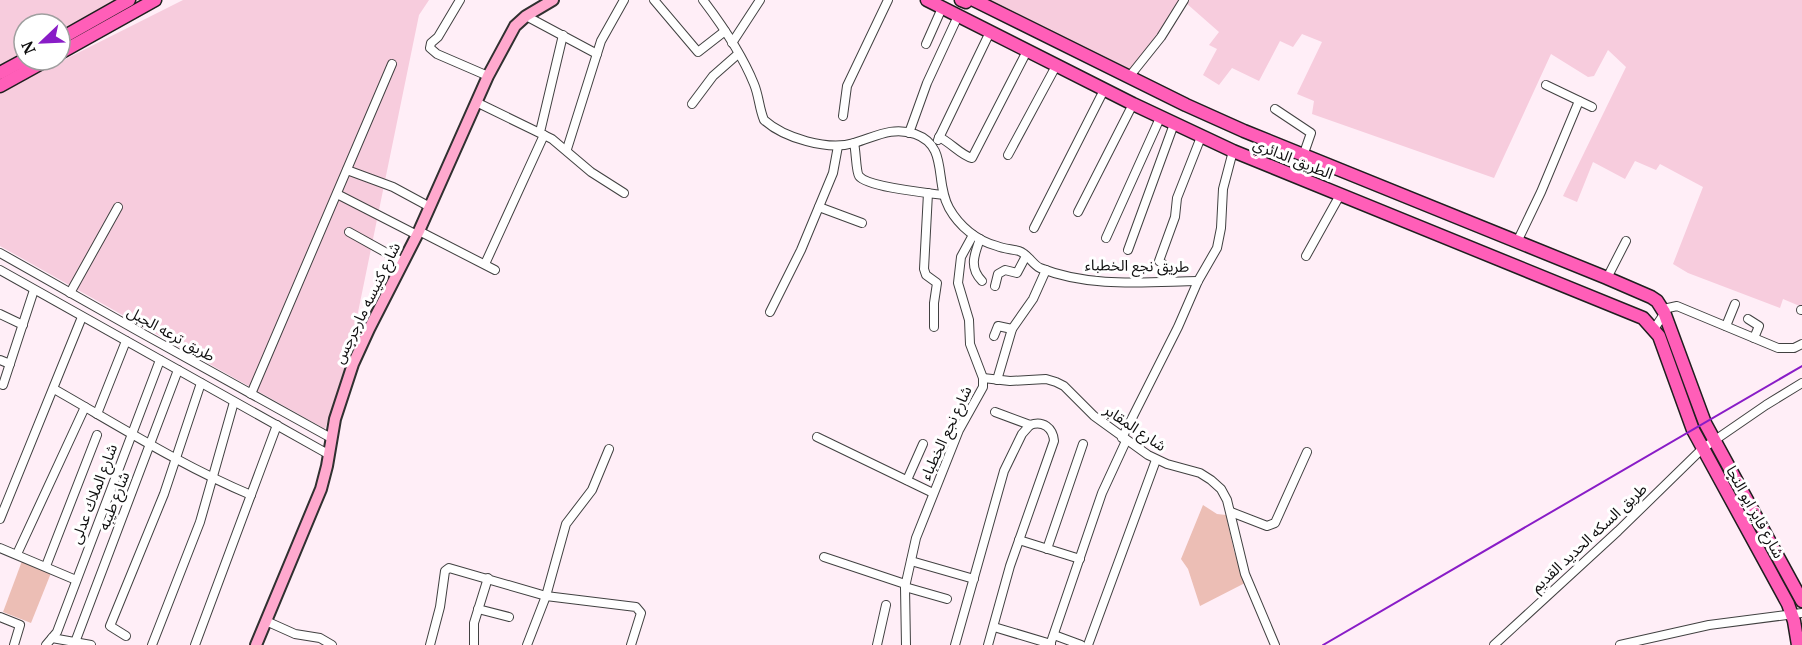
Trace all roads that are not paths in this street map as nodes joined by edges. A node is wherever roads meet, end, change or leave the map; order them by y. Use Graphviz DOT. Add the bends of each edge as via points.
graph roads {
  1 [pos="129,0"];
  2 [pos="155,0"];
  3 [pos="460,0"];
  4 [pos="553,0"];
  5 [pos="624,0"];
  6 [pos="654,0"];
  7 [pos="702,0"];
  8 [pos="760,0"];
  9 [pos="888,0"];
  10 [pos="927,0"];
  11 [pos="962,0"];
  12 [pos="967,0"];
  13 [pos="974,0"];
  14 [pos="1184,0"];
  15 [pos="942,8"];
  16 [pos="526,16"];
  17 [pos="958,16"];
  18 [pos="72,32"];
  19 [pos="725,32"];
  20 [pos="990,32"];
  21 [pos="563,36"];
  22 [pos="732,43"];
  23 [pos="926,44"];
  24 [pos="72,46"];
  25 [pos="1071,49"];
  26 [pos="1027,51"];
  27 [pos="597,54"];
  28 [pos="738,54"];
  29 [pos="392,64"];
  30 [pos="1059,67"];
  31 [pos="25,72"];
  32 [pos="488,76"];
  33 [pos="1129,77"];
  34 [pos="0,86"];
  35 [pos="1546,86"];
  36 [pos="1104,90"];
  37 [pos="1579,101"];
  38 [pos="476,102"];
  39 [pos="692,104"];
  40 [pos="1133,104"];
  41 [pos="1592,107"];
  42 [pos="1275,110"];
  43 [pos="843,116"];
  44 [pos="1160,118"];
  45 [pos="1174,124"];
  46 [pos="909,133"];
  47 [pos="542,134"];
  48 [pos="939,137"];
  49 [pos="1201,137"];
  50 [pos="854,143"];
  51 [pos="838,146"];
  52 [pos="934,146"];
  53 [pos="567,149"];
  54 [pos="1233,151"];
  55 [pos="1008,155"];
  56 [pos="1303,156"];
  57 [pos="348,170"];
  58 [pos="1379,186"];
  59 [pos="624,193"];
  60 [pos="928,193"];
  61 [pos="338,194"];
  62 [pos="943,195"];
  63 [pos="1340,195"];
  64 [pos="118,207"];
  65 [pos="430,207"];
  66 [pos="819,207"];
  67 [pos="1370,207"];
  68 [pos="1078,212"];
  69 [pos="862,223"];
  70 [pos="1034,228"];
  71 [pos="349,232"];
  72 [pos="418,233"];
  73 [pos="973,235"];
  74 [pos="1106,238"];
  75 [pos="980,239"];
  76 [pos="1626,241"];
  77 [pos="1517,242"];
  78 [pos="1128,250"];
  79 [pos="0,253"];
  80 [pos="1026,256"];
  81 [pos="1306,256"];
  82 [pos="403,262"];
  83 [pos="485,264"];
  84 [pos="0,270"];
  85 [pos="495,270"];
  86 [pos="1046,270"];
  87 [pos="1607,278"];
  88 [pos="982,281"];
  89 [pos="1167,281"];
  90 [pos="1198,281"];
  91 [pos="995,286"];
  92 [pos="34,290"];
  93 [pos="70,293"];
  94 [pos="1735,304"];
  95 [pos="770,312"];
  96 [pos="1664,312"];
  97 [pos="0,314"];
  98 [pos="82,316"];
  99 [pos="1748,319"];
  100 [pos="23,325"];
  101 [pos="934,327"];
  102 [pos="1726,327"];
  103 [pos="1012,329"];
  104 [pos="1654,329"];
  105 [pos="138,331"];
  106 [pos="994,336"];
  107 [pos="1754,338"];
  108 [pos="129,343"];
  109 [pos="1802,344"];
  110 [pos="0,360"];
  111 [pos="160,360"];
  112 [pos="10,364"];
  113 [pos="178,370"];
  114 [pos="983,378"];
  115 [pos="997,380"];
  116 [pos="201,383"];
  117 [pos="1802,383"];
  118 [pos="3,385"];
  119 [pos="54,389"];
  120 [pos="251,394"];
  121 [pos="234,402"];
  122 [pos="85,407"];
  123 [pos="995,412"];
  124 [pos="97,414"];
  125 [pos="1704,423"];
  126 [pos="277,425"];
  127 [pos="1030,425"];
  128 [pos="1693,430"];
  129 [pos="131,434"];
  130 [pos="97,435"];
  131 [pos="817,437"];
  132 [pos="331,438"];
  133 [pos="1124,439"];
  134 [pos="1714,441"];
  135 [pos="150,444"];
  136 [pos="923,444"];
  137 [pos="1083,444"];
  138 [pos="609,449"];
  139 [pos="1702,449"];
  140 [pos="1307,452"];
  141 [pos="328,454"];
  142 [pos="176,459"];
  143 [pos="1156,460"];
  144 [pos="213,479"];
  145 [pos="907,480"];
  146 [pos="933,493"];
  147 [pos="251,495"];
  148 [pos="1230,512"];
  149 [pos="0,519"];
  150 [pos="1019,540"];
  151 [pos="0,548"];
  152 [pos="1047,549"];
  153 [pos="17,555"];
  154 [pos="824,557"];
  155 [pos="1080,559"];
  156 [pos="911,561"];
  157 [pos="46,566"];
  158 [pos="488,578"];
  159 [pos="76,579"];
  160 [pos="974,579"];
  161 [pos="905,586"];
  162 [pos="546,596"];
  163 [pos="947,599"];
  164 [pos="1802,601"];
  165 [pos="886,605"];
  166 [pos="478,609"];
  167 [pos="1797,614"];
  168 [pos="0,617"];
  169 [pos="509,617"];
  170 [pos="266,621"];
  171 [pos="994,627"];
  172 [pos="1054,635"];
  173 [pos="126,636"];
  174 [pos="52,638"];
  175 [pos="1654,641"];
  176 [pos="75,643"];
  177 [pos="1050,644"];
  178 [pos="14,645"];
  179 [pos="46,645"];
  180 [pos="91,645"];
  181 [pos="152,645"];
  182 [pos="195,645"];
  183 [pos="256,645"];
  184 [pos="332,645"];
  185 [pos="430,645"];
  186 [pos="474,645"];
  187 [pos="527,645"];
  188 [pos="631,645"];
  189 [pos="877,645"];
  190 [pos="906,645"];
  191 [pos="955,645"];
  192 [pos="988,645"];
  193 [pos="1081,645"];
  194 [pos="1088,645"];
  195 [pos="1275,645"];
  196 [pos="1494,645"];
  197 [pos="1620,645"];
  198 [pos="1798,645"];
  1 -- 18 [label="main road"];
  2 -- 24 [label="main road"];
  3 -- 32 [label="street" via="430,48"];
  4 -- 16 [label="street, شارع كنيسه مارجرجس"];
  5 -- 27 [label="street"];
  6 -- 19 [label="street" via="698,52"];
  7 -- 19 [label="street"];
  8 -- 22 [label="street"];
  9 -- 43 [label="street" via="847,86"];
  10 -- 15 [label="main road, الطريق الدائري"];
  11 -- 12 [label="main road"];
  13 -- 25 [label="main road, الطريق الدائري"];
  14 -- 33 [label="street"];
  15 -- 17 [label="main road, الطريق الدائري"];
  15 -- 23 [label="street"];
  16 -- 21 [label="street"];
  16 -- 32 [label="street, شارع كنيسه مارجرجس" via="515,26"];
  17 -- 20 [label="main road, الطريق الدائري"];
  17 -- 46 [label="street"];
  19 -- 22 [label="street"];
  20 -- 26 [label="main road, الطريق الدائري"];
  20 -- 48 [label="street"];
  21 -- 27 [label="street"];
  21 -- 47 [label="street"];
  22 -- 28 [label="street"];
  25 -- 30 [label="main road"];
  25 -- 33 [label="main road, الطريق الدائري"];
  26 -- 30 [label="main road, الطريق الدائري"];
  26 -- 48 [label="street" via="972,158"];
  27 -- 53 [label="street"];
  28 -- 39 [label="street" via="713,76"];
  28 -- 51 [label="street" via="754,82 764,120 786,135"];
  29 -- 57 [label="street"];
  30 -- 36 [label="main road, الطريق الدائري"];
  30 -- 55 [label="street"];
  31 -- 34 [label="main road"];
  32 -- 38 [label="street, شارع كنيسه مارجرجس"];
  33 -- 56 [label="main road, الطريق الدائري"];
  35 -- 37 [label="street"];
  36 -- 40 [label="main road, الطريق الدائري"];
  36 -- 70 [label="street"];
  37 -- 41 [label="street"];
  37 -- 77 [label="street"];
  38 -- 47 [label="street"];
  38 -- 65 [label="street, شارع كنيسه مارجرجس"];
  40 -- 44 [label="main road, الطريق الدائري"];
  40 -- 68 [label="street"];
  42 -- 56 [label="street" via="1311,133"];
  44 -- 45 [label="main road, الطريق الدائري"];
  44 -- 74 [label="street"];
  45 -- 49 [label="main road, الطريق الدائري"];
  45 -- 78 [label="street"];
  46 -- 50 [label="street" via="880,133"];
  46 -- 52 [label="street"];
  47 -- 53 [label="street"];
  47 -- 83 [label="street"];
  48 -- 52 [label="street"];
  49 -- 54 [label="main road, الطريق الدائري"];
  49 -- 89 [label="street" via="1177,198 1175,216 1159,261 1168,268"];
  50 -- 51 [label="street"];
  50 -- 60 [label="street" via="860,177"];
  51 -- 66 [label="street" via="836,164"];
  52 -- 62 [label="street, طريق نجع الخطباء"];
  53 -- 59 [label="street" via="591,172"];
  54 -- 63 [label="main road, الطريق الدائري"];
  54 -- 90 [label="street" via="1223,189 1217,248"];
  56 -- 58 [label="main road, الطريق الدائري"];
  57 -- 61 [label="street"];
  57 -- 65 [label="street" via="393,187"];
  58 -- 67 [label="main road"];
  58 -- 77 [label="main road, الطريق الدائري"];
  60 -- 62 [label="street"];
  60 -- 101 [label="street" via="924,269 937,283"];
  61 -- 72 [label="street"];
  61 -- 120 [label="street"];
  62 -- 73 [label="street, طريق نجع الخطباء" via="954,216"];
  63 -- 67 [label="main road, الطريق الدائري"];
  63 -- 81 [label="street"];
  64 -- 93 [label="street"];
  65 -- 72 [label="street, شارع كنيسه مارجرجس"];
  66 -- 69 [label="street"];
  66 -- 95 [label="street"];
  67 -- 104 [label="main road, الطريق الدائري" via="1635,314"];
  71 -- 82 [label="street"];
  72 -- 82 [label="street, شارع كنيسه مارجرجس"];
  72 -- 83 [label="street"];
  73 -- 75 [label="street, طريق نجع الخطباء"];
  73 -- 114 [label="street, شارع نجع الخطباء" via="961,257 958,283 969,320 970,344"];
  75 -- 80 [label="street, طريق نجع الخطباء"];
  75 -- 88 [label="street" via="973,265"];
  76 -- 87 [label="street"];
  77 -- 87 [label="main road, الطريق الدائري"];
  79 -- 93 [label="street, طريق ترعه الجبل"];
  80 -- 86 [label="street, طريق نجع الخطباء"];
  80 -- 91 [label="street" via="1017,273 1005,270 998,274"];
  82 -- 132 [label="street, شارع كنيسه مارجرجس" via="360,346"];
  83 -- 85 [label="street"];
  84 -- 92 [label="street, طريق ترعه الجبل"];
  86 -- 89 [label="street, طريق نجع الخطباء" via="1093,281"];
  86 -- 103 [label="street" via="1033,299"];
  87 -- 96 [label="main road, الطريق الدائري" via="1652,297"];
  89 -- 90 [label="street, طريق نجع الخطباء"];
  90 -- 133 [label="street"];
  92 -- 98 [label="street, طريق ترعه الجبل"];
  92 -- 100 [label="street"];
  93 -- 105 [label="street, طريق ترعه الجبل"];
  94 -- 102 [label="street"];
  96 -- 102 [label="street" via="1677,306"];
  96 -- 104 [label="street"];
  96 -- 125 [label="main road, الطريق الدائري"];
  97 -- 100 [label="street"];
  98 -- 108 [label="street, طريق ترعه الجبل"];
  98 -- 119 [label="street"];
  99 -- 107 [label="street" via="1759,326"];
  100 -- 112 [label="street"];
  102 -- 107 [label="street"];
  103 -- 106 [label="street" via="998,326"];
  103 -- 115 [label="street"];
  104 -- 128 [label="main road, الطريق الدائري"];
  105 -- 108 [label="street"];
  105 -- 120 [label="street, طريق ترعه الجبل"];
  107 -- 109 [label="street" via="1778,348"];
  108 -- 111 [label="street, طريق ترعه الجبل"];
  108 -- 124 [label="street"];
  110 -- 112 [label="street"];
  111 -- 113 [label="street, طريق ترعه الجبل"];
  111 -- 129 [label="street, شارع الملاك عدلى"];
  112 -- 118 [label="street"];
  113 -- 116 [label="street, طريق ترعه الجبل"];
  113 -- 135 [label="street, شارع طيبه"];
  114 -- 115 [label="street, شارع المقابر"];
  114 -- 146 [label="street, شارع نجع الخطباء" via="979,397 959,430"];
  115 -- 133 [label="street, شارع المقابر" via="1056,382"];
  116 -- 121 [label="street, طريق ترعه الجبل"];
  116 -- 142 [label="street"];
  117 -- 134 [label="street, طريق السكه الحديد القديم"];
  119 -- 122 [label="street"];
  119 -- 149 [label="street"];
  120 -- 132 [label="street, طريق ترعه الجبل"];
  121 -- 126 [label="street, طريق ترعه الجبل"];
  121 -- 144 [label="street"];
  122 -- 124 [label="street"];
  122 -- 153 [label="street"];
  123 -- 127 [label="street"];
  124 -- 129 [label="street"];
  125 -- 134 [label="main road, شارع فايز ابو النجا"];
  126 -- 141 [label="street, طريق ترعه الجبل"];
  126 -- 147 [label="street"];
  127 -- 150 [label="street" via="1043,424 1049,428 1054,441"];
  127 -- 160 [label="street" via="1004,471"];
  128 -- 139 [label="main road, شارع فايز ابو النجا"];
  129 -- 135 [label="street"];
  129 -- 159 [label="street, شارع الملاك عدلى"];
  130 -- 157 [label="street"];
  131 -- 145 [label="street"];
  132 -- 141 [label="street, شارع كنيسه مارجرجس"];
  133 -- 143 [label="street, شارع المقابر"];
  133 -- 155 [label="street"];
  134 -- 139 [label="street, طريق السكه الحديد القديم"];
  134 -- 164 [label="main road, شارع فايز ابو النجا"];
  135 -- 142 [label="street"];
  135 -- 176 [label="street, شارع طيبه"];
  136 -- 145 [label="street"];
  137 -- 152 [label="street"];
  138 -- 162 [label="street" via="592,490 566,524"];
  139 -- 167 [label="main road, شارع فايز ابو النجا"];
  139 -- 196 [label="street, طريق السكه الحديد القديم"];
  140 -- 148 [label="street" via="1275,523 1267,526"];
  141 -- 170 [label="street, شارع كنيسه مارجرجس" via="321,489"];
  142 -- 144 [label="street"];
  142 -- 173 [label="street" via="110,626"];
  143 -- 148 [label="street, شارع المقابر" via="1211,480 1221,489"];
  143 -- 194 [label="street"];
  144 -- 147 [label="street"];
  144 -- 181 [label="street" via="185,564"];
  145 -- 146 [label="street"];
  146 -- 156 [label="street, شارع نجع الخطباء"];
  147 -- 182 [label="street"];
  148 -- 195 [label="street, شارع المقابر" via="1245,574"];
  150 -- 152 [label="street"];
  150 -- 171 [label="street"];
  151 -- 153 [label="street"];
  152 -- 155 [label="street"];
  153 -- 157 [label="street"];
  154 -- 161 [label="street"];
  155 -- 172 [label="street"];
  156 -- 160 [label="street"];
  156 -- 161 [label="street, شارع نجع الخطباء"];
  157 -- 159 [label="street"];
  158 -- 162 [label="street"];
  158 -- 166 [label="street"];
  158 -- 185 [label="street" via="446,569"];
  159 -- 174 [label="street, شارع الملاك عدلى"];
  160 -- 191 [label="street"];
  161 -- 163 [label="street"];
  161 -- 190 [label="street, شارع نجع الخطباء"];
  162 -- 187 [label="street"];
  162 -- 188 [label="street" via="636,607 641,614"];
  165 -- 189 [label="street"];
  166 -- 169 [label="street"];
  166 -- 186 [label="street"];
  167 -- 175 [label="street" via="1709,624"];
  167 -- 198 [label="main road, شارع فايز ابو النجا"];
  168 -- 178 [label="street" via="20,625"];
  170 -- 183 [label="street, شارع كنيسه مارجرجس"];
  170 -- 184 [label="street"];
  171 -- 177 [label="street"];
  171 -- 192 [label="street"];
  172 -- 177 [label="street"];
  172 -- 193 [label="street"];
  174 -- 176 [label="street"];
  174 -- 179 [label="street, شارع الملاك عدلى"];
  175 -- 197 [label="street"];
  176 -- 180 [label="street"];
}
